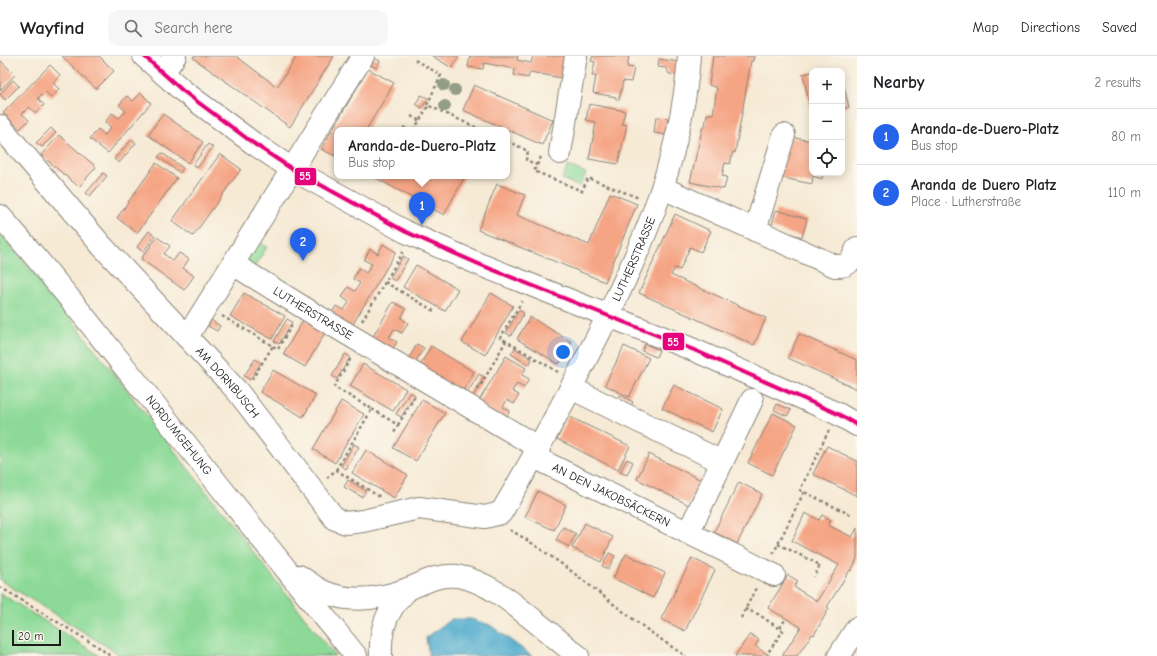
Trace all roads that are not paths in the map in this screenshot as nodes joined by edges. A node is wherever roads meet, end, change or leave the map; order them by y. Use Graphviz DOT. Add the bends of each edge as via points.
graph roads {
  1 [pos="144,56"];
  2 [pos="363,56"];
  3 [pos="576,56"];
  4 [pos="689,56"];
  5 [pos="169,65"];
  6 [pos="0,126"];
  7 [pos="784,134"];
  8 [pos="560,153"];
  9 [pos="292,169"];
  10 [pos="660,196"];
  11 [pos="0,216"];
  12 [pos="755,230"];
  13 [pos="857,248"];
  14 [pos="233,264"];
  15 [pos="609,316"];
  16 [pos="187,337"];
  17 [pos="573,385"];
  18 [pos="752,400"];
  19 [pos="857,425"];
  20 [pos="537,452"];
  21 [pos="722,462"];
  22 [pos="493,515"];
  23 [pos="688,532"];
  24 [pos="282,564"];
  25 [pos="774,575"];
  26 [pos="408,588"];
  27 [pos="857,628"];
  28 [pos="356,656"];
  29 [pos="381,656"];
  30 [pos="578,656"];
  31 [pos="839,656"];
  1 -- 5 [label="street"];
  2 -- 9 [label="street"];
  3 -- 8 [label="street"];
  4 -- 10 [label="street, LUTHERSTRASSE" via="683,106"];
  5 -- 9 [label="street" via="183,91"];
  6 -- 16 [label="street, AM DORNBUSCH" via="102,246"];
  7 -- 12 [label="street"];
  9 -- 14 [label="street"];
  9 -- 15 [label="street" via="413,235"];
  10 -- 12 [label="street"];
  10 -- 15 [label="street, LUTHERSTRASSE"];
  11 -- 24 [label="street, NORDUMGEHUNG"];
  12 -- 13 [label="street" via="835,266 848,265"];
  14 -- 16 [label="street"];
  14 -- 20 [label="street, LUTHERSTRASSE" via="468,406"];
  15 -- 17 [label="street, LUTHERSTRASSE"];
  15 -- 19 [label="street" via="694,350 838,414"];
  16 -- 22 [label="street, AM DORNBUSCH" via="241,396 335,519 346,523 363,521 419,508"];
  17 -- 20 [label="street, LUTHERSTRASSE"];
  17 -- 21 [label="street"];
  18 -- 21 [label="street"];
  20 -- 22 [label="street, LUTHERSTRASSE"];
  20 -- 23 [label="street, AN DEN JAKOBSÄCKERN"];
  21 -- 23 [label="street"];
  23 -- 25 [label="street, AN DEN JAKOBSÄCKERN"];
  24 -- 26 [label="street" via="322,591 354,600 383,597"];
  24 -- 28 [label="street, NORDUMGEHUNG"];
  26 -- 29 [label="street" via="392,607 386,619 380,648"];
  26 -- 30 [label="street" via="442,576 457,576 484,585"];
  27 -- 31 [label="street"];
}
